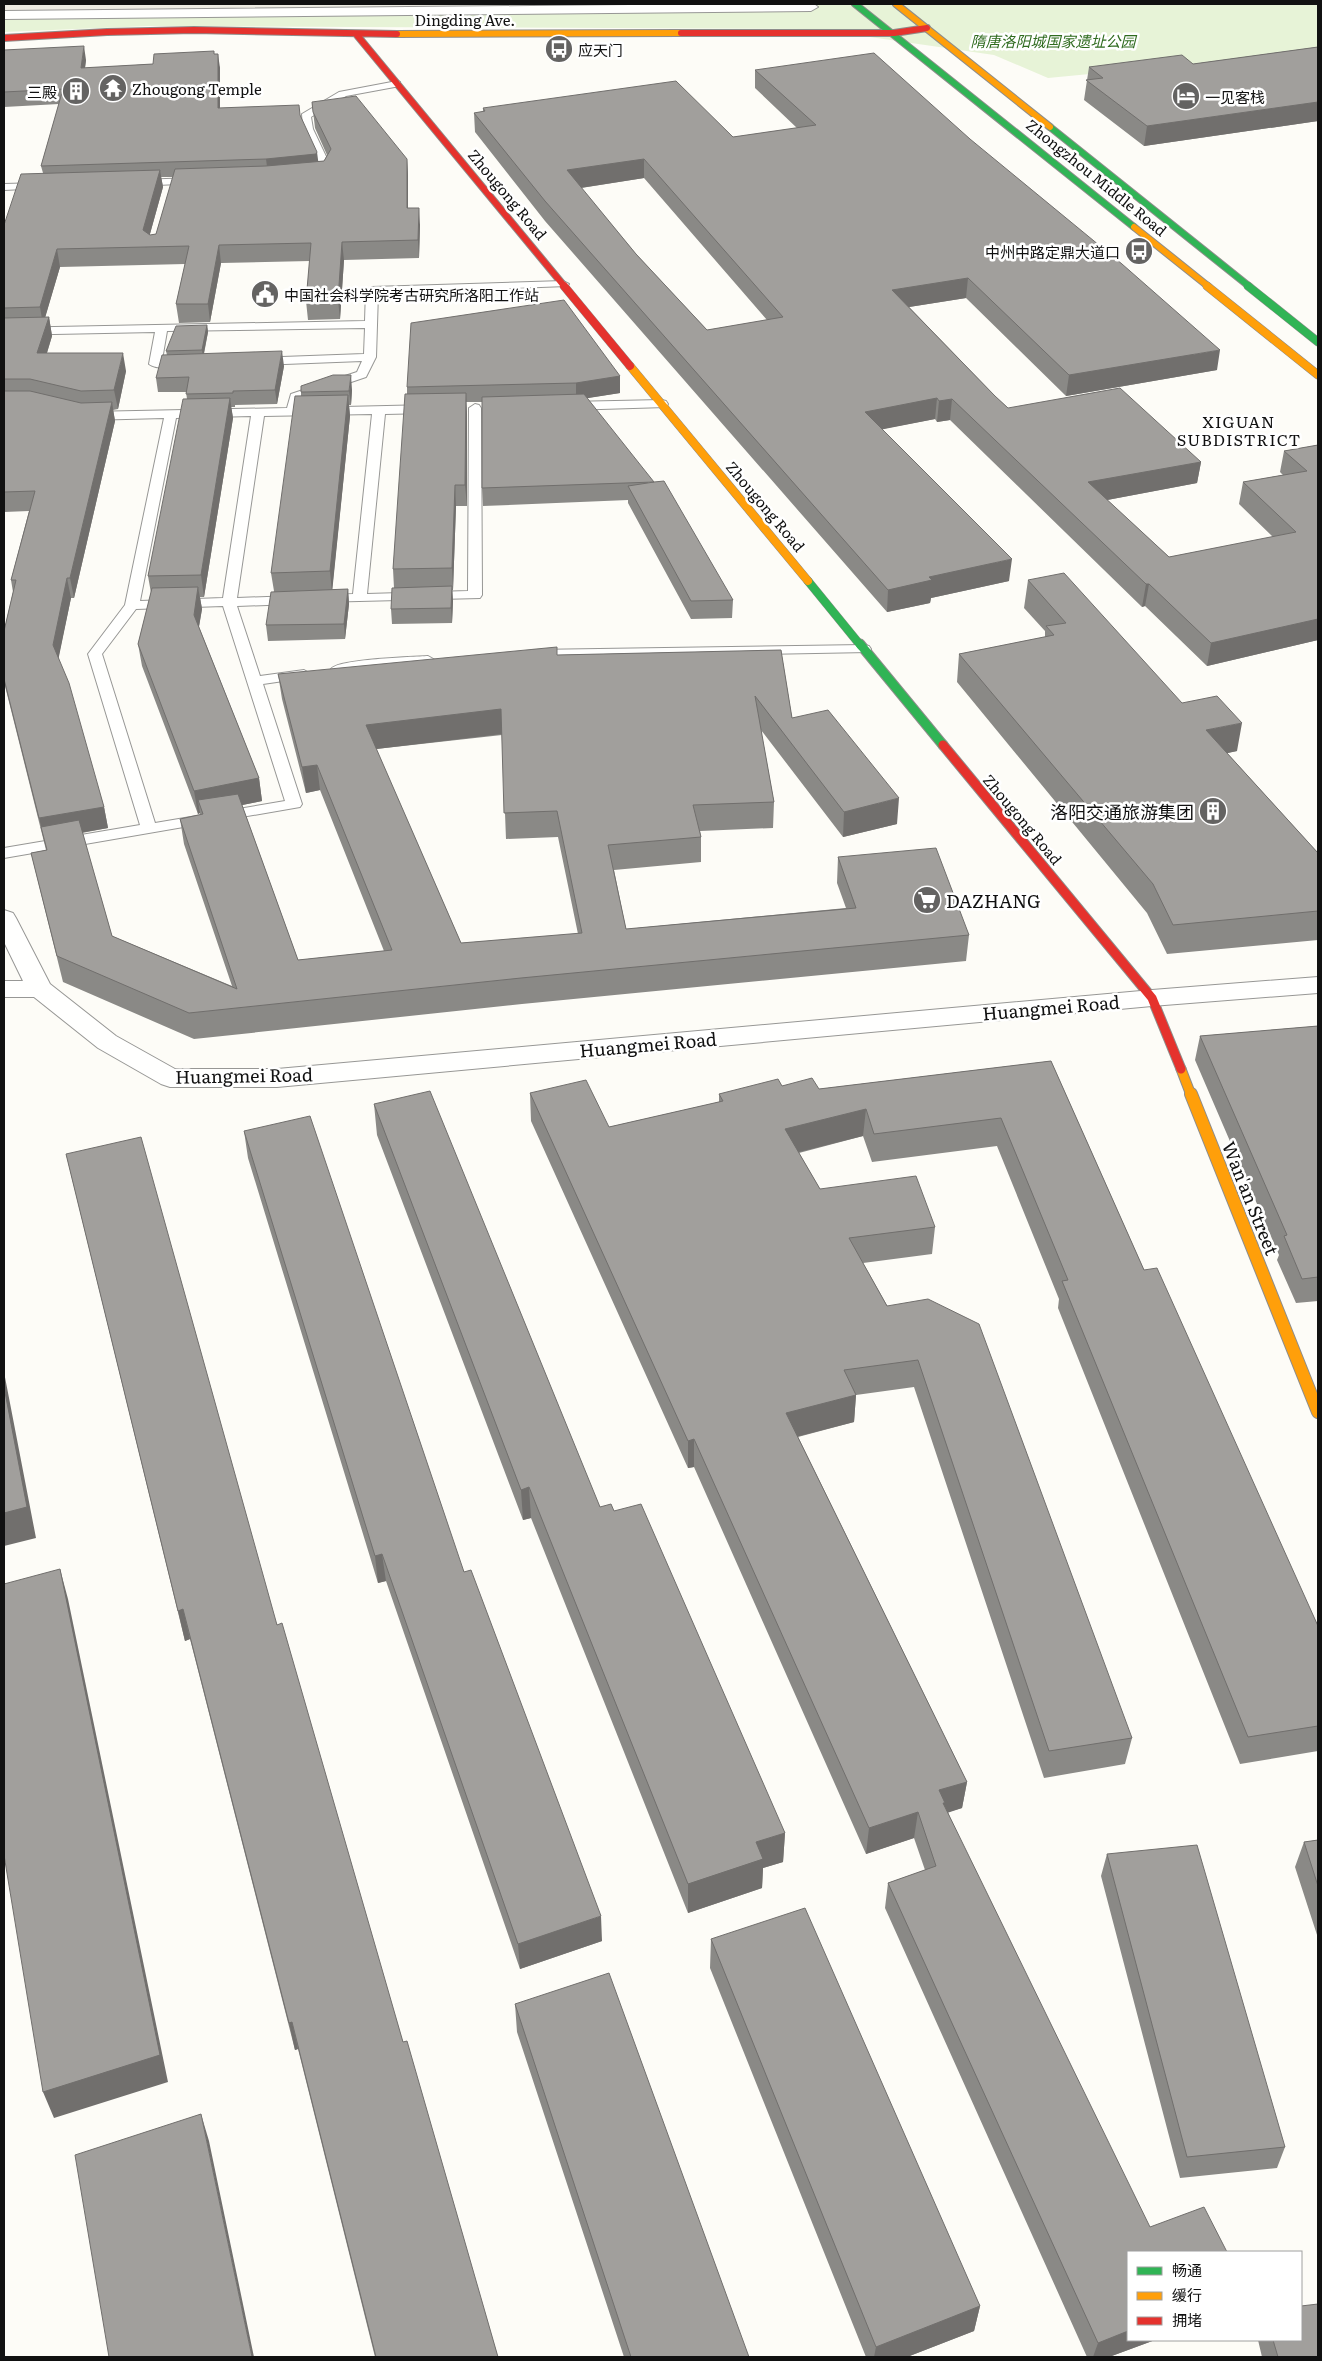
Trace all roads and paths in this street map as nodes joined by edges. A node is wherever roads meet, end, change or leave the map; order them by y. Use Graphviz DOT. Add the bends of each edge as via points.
graph roads {
  1 [pos="808,4"];
  2 [pos="855,4"];
  3 [pos="896,4"];
  4 [pos="4,15"];
  5 [pos="927,28"];
  6 [pos="894,33"];
  7 [pos="356,34"];
  8 [pos="4,38"];
  9 [pos="397,84"];
  10 [pos="304,176"];
  11 [pos="210,181"];
  12 [pos="122,184"];
  13 [pos="53,186"];
  14 [pos="4,187"];
  15 [pos="563,284"];
  16 [pos="371,324"];
  17 [pos="162,328"];
  18 [pos="4,331"];
  19 [pos="1318,342"];
  20 [pos="370,357"];
  21 [pos="243,361"];
  22 [pos="194,363"];
  23 [pos="1318,375"];
  24 [pos="662,404"];
  25 [pos="554,406"];
  26 [pos="447,408"];
  27 [pos="476,408"];
  28 [pos="379,410"];
  29 [pos="258,412"];
  30 [pos="293,412"];
  31 [pos="76,414"];
  32 [pos="170,414"];
  33 [pos="360,598"];
  34 [pos="229,602"];
  35 [pos="132,605"];
  36 [pos="864,649"];
  37 [pos="517,655"];
  38 [pos="438,660"];
  39 [pos="254,681"];
  40 [pos="149,829"];
  41 [pos="4,853"];
  42 [pos="4,918"];
  43 [pos="1318,985"];
  44 [pos="4,989"];
  45 [pos="40,989"];
  46 [pos="1152,998"];
  47 [pos="1318,1412"];
  1 -- 4 [label="street" via="811,7"];
  2 -- 6 [label="main road, Zhongzhou Middle Road"];
  3 -- 5 [label="main road, Zhongzhou Middle Road"];
  5 -- 6 [label="main road, Dingding Ave."];
  5 -- 19 [label="main road, Zhongzhou Middle Road"];
  6 -- 7 [label="main road, Dingding Ave."];
  6 -- 23 [label="main road, Zhongzhou Middle Road"];
  7 -- 8 [label="main road, Dingding Ave." via="194,30"];
  7 -- 9 [label="main road, Zhougong Road"];
  9 -- 10 [label="lane" via="343,94 306,116 308,129 326,167 321,174"];
  9 -- 15 [label="main road, Zhougong Road"];
  11 -- 12 [label="lane" via="169,187"];
  13 -- 14 [label="lane"];
  15 -- 16 [label="lane" via="372,290"];
  15 -- 24 [label="main road, Zhougong Road"];
  16 -- 17 [label="lane"];
  16 -- 20 [label="lane"];
  17 -- 18 [label="lane"];
  17 -- 22 [label="lane" via="155,364"];
  20 -- 21 [label="lane"];
  20 -- 30 [label="lane" via="362,374 295,397"];
  24 -- 25 [label="lane"];
  24 -- 36 [label="main road, Zhougong Road"];
  26 -- 28 [label="lane"];
  27 -- 33 [label="lane" via="475,595"];
  28 -- 30 [label="lane"];
  28 -- 33 [label="lane"];
  29 -- 30 [label="lane"];
  29 -- 32 [label="lane"];
  29 -- 34 [label="lane"];
  31 -- 32 [label="lane"];
  32 -- 35 [label="lane"];
  33 -- 34 [label="lane"];
  34 -- 35 [label="lane"];
  34 -- 39 [label="lane"];
  35 -- 40 [label="lane" via="95,654"];
  36 -- 37 [label="lane"];
  36 -- 46 [label="main road, Zhougong Road"];
  38 -- 39 [label="lane" via="378,663"];
  39 -- 40 [label="lane" via="294,804"];
  40 -- 41 [label="lane"];
  42 -- 45 [label="street"];
  43 -- 46 [label="street, Huangmei Road"];
  44 -- 45 [label="street"];
  45 -- 46 [label="street, Huangmei Road" via="107,1042 170,1078 277,1078"];
  46 -- 47 [label="main road, Wan'an Street"];
}
